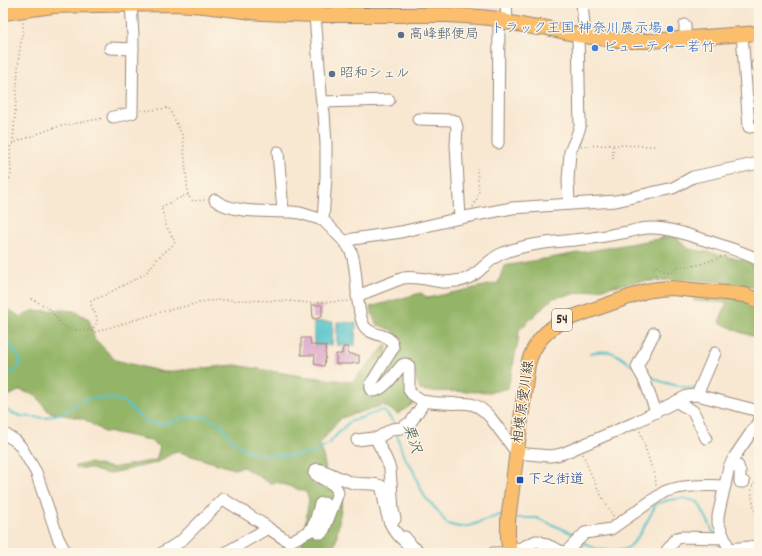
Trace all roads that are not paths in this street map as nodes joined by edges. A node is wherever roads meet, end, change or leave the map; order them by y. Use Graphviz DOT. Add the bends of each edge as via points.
graph roads {
  1 [pos="506,3"];
  2 [pos="585,3"];
  3 [pos="74,4"];
  4 [pos="131,4"];
  5 [pos="313,11"];
  6 [pos="3,13"];
  7 [pos="503,21"];
  8 [pos="759,33"];
  9 [pos="742,34"];
  10 [pos="582,35"];
  11 [pos="110,48"];
  12 [pos="133,49"];
  13 [pos="389,100"];
  14 [pos="322,102"];
  15 [pos="113,117"];
  16 [pos="418,119"];
  17 [pos="751,127"];
  18 [pos="498,143"];
  19 [pos="278,152"];
  20 [pos="759,163"];
  21 [pos="215,200"];
  22 [pos="569,204"];
  23 [pos="282,211"];
  24 [pos="466,217"];
  25 [pos="323,220"];
  26 [pos="345,242"];
  27 [pos="759,260"];
  28 [pos="357,297"];
  29 [pos="759,301"];
  30 [pos="654,333"];
  31 [pos="715,353"];
  32 [pos="698,395"];
  33 [pos="423,401"];
  34 [pos="677,401"];
  35 [pos="759,411"];
  36 [pos="656,412"];
  37 [pos="759,421"];
  38 [pos="3,433"];
  39 [pos="706,438"];
  40 [pos="376,439"];
  41 [pos="357,440"];
  42 [pos="517,453"];
  43 [pos="386,459"];
  44 [pos="729,467"];
  45 [pos="744,482"];
  46 [pos="381,486"];
  47 [pos="725,486"];
  48 [pos="268,528"];
  49 [pos="718,537"];
  50 [pos="289,542"];
  51 [pos="759,546"];
  52 [pos="408,547"];
  53 [pos="729,552"];
  54 [pos="66,553"];
  55 [pos="162,553"];
  56 [pos="225,553"];
  57 [pos="284,553"];
  58 [pos="421,553"];
  59 [pos="493,553"];
  60 [pos="509,553"];
  61 [pos="565,553"];
  62 [pos="665,553"];
  1 -- 7 [label="street"];
  2 -- 10 [label="street"];
  3 -- 4 [label="main road"];
  3 -- 6 [label="main road"];
  4 -- 5 [label="main road" via="204,6 261,14"];
  4 -- 12 [label="street"];
  5 -- 7 [label="main road" via="447,15"];
  5 -- 14 [label="street"];
  7 -- 10 [label="main road"];
  7 -- 18 [label="street"];
  8 -- 9 [label="main road"];
  9 -- 10 [label="main road" via="685,32 649,41 615,40"];
  9 -- 17 [label="street"];
  10 -- 22 [label="street" via="580,127 570,152"];
  11 -- 12 [label="street"];
  12 -- 15 [label="street" via="132,113"];
  13 -- 14 [label="street" via="353,98"];
  14 -- 25 [label="street" via="326,144"];
  16 -- 24 [label="street" via="452,120 456,123 456,145"];
  19 -- 23 [label="street"];
  20 -- 22 [label="street" via="693,177 673,188 649,194 616,201"];
  21 -- 23 [label="street" via="237,209"];
  22 -- 24 [label="street" via="512,208"];
  23 -- 25 [label="street"];
  24 -- 26 [label="street"];
  25 -- 26 [label="street"];
  26 -- 28 [label="street" via="354,260"];
  27 -- 28 [label="street" via="739,251 670,230 648,228 538,244 503,253 465,280 443,282 403,278"];
  28 -- 33 [label="street" via="365,328 371,333 387,337 393,343 393,348 370,389 382,389 402,365 407,364 409,390"];
  29 -- 42 [label="main road, 相模原愛川線 / 54" via="745,295 660,288 555,325 546,332 530,354"];
  30 -- 36 [label="street" via="637,367"];
  31 -- 32 [label="street"];
  32 -- 34 [label="street" via="687,396"];
  32 -- 35 [label="street"];
  33 -- 40 [label="street" via="411,422 401,428 392,429"];
  33 -- 42 [label="street" via="464,402 476,406 486,412"];
  34 -- 36 [label="street"];
  34 -- 39 [label="street" via="678,404 693,411"];
  36 -- 42 [label="street" via="564,454 557,456"];
  37 -- 44 [label="street"];
  38 -- 54 [label="street" via="16,441 36,472 58,538"];
  40 -- 41 [label="street"];
  40 -- 43 [label="street"];
  42 -- 60 [label="main road, 相模原愛川線 / 54" via="509,515"];
  43 -- 46 [label="street" via="383,461"];
  43 -- 52 [label="street" via="390,469 395,522"];
  44 -- 45 [label="street" via="738,466 740,482"];
  44 -- 47 [label="street"];
  46 -- 50 [label="street" via="353,482 315,470 317,477 335,486 338,493 322,533 318,531 324,503 320,504 310,531"];
  46 -- 52 [label="street" via="388,520"];
  47 -- 49 [label="street" via="718,516"];
  47 -- 61 [label="street" via="707,485 670,490 611,529 585,533"];
  48 -- 50 [label="street"];
  48 -- 55 [label="street" via="223,499 181,541"];
  48 -- 56 [label="street"];
  49 -- 53 [label="street"];
  49 -- 62 [label="street" via="681,536"];
  50 -- 57 [label="street"];
  51 -- 53 [label="street"];
  52 -- 58 [label="street"];
  59 -- 60 [label="street"];
  60 -- 61 [label="street" via="536,541"];
}
